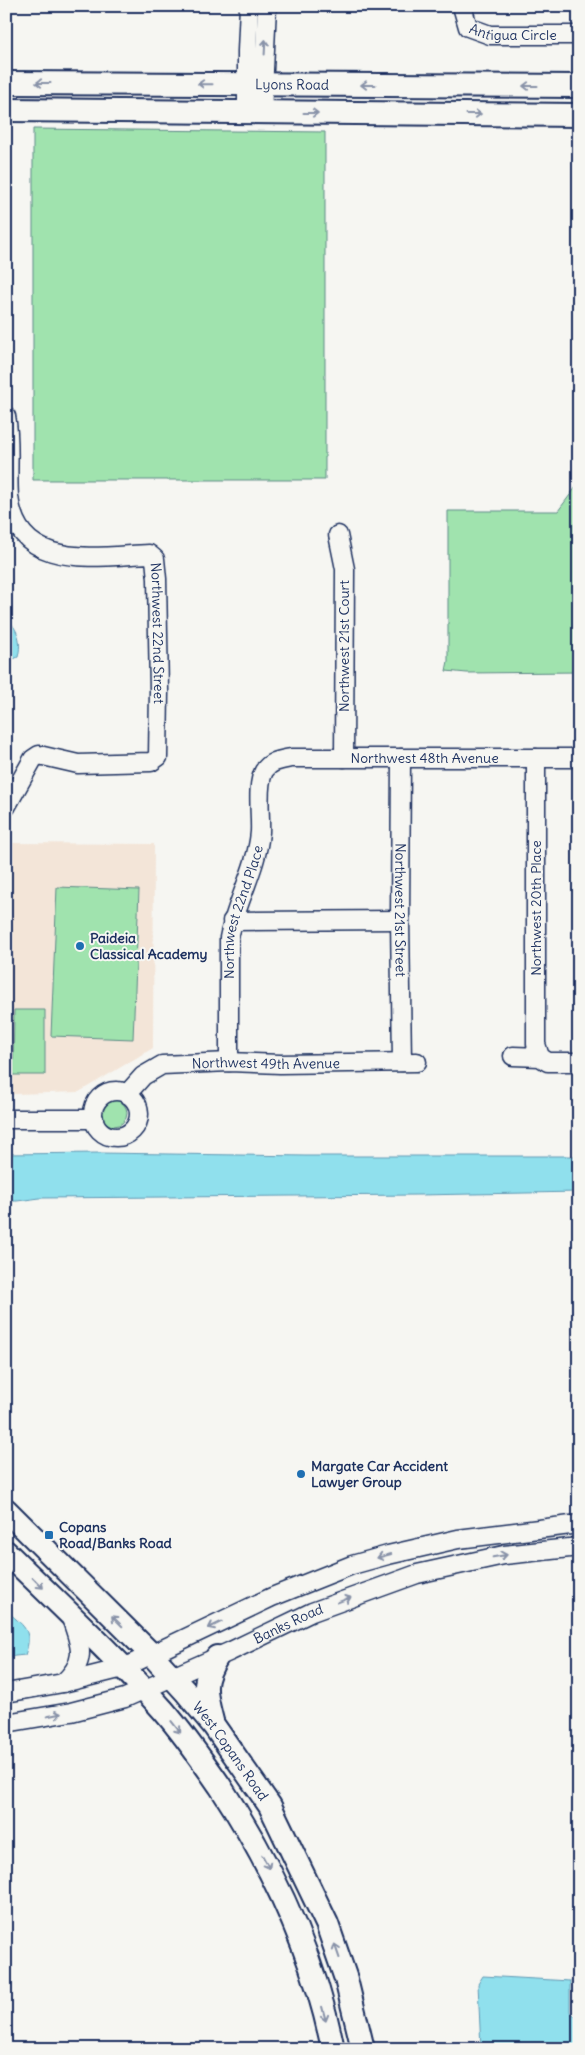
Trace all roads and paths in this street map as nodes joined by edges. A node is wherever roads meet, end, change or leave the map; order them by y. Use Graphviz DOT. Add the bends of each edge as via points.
graph roads {
  1 [pos="249,6"];
  2 [pos="267,6"];
  3 [pos="462,6"];
  4 [pos="579,35"];
  5 [pos="6,83"];
  6 [pos="255,85"];
  7 [pos="579,86"];
  8 [pos="6,110"];
  9 [pos="255,113"];
  10 [pos="579,115"];
  11 [pos="6,416"];
  12 [pos="338,535"];
  13 [pos="344,758"];
  14 [pos="401,758"];
  15 [pos="536,758"];
  16 [pos="579,758"];
  17 [pos="271,764"];
  18 [pos="6,807"];
  19 [pos="400,920"];
  20 [pos="232,921"];
  21 [pos="513,1056"];
  22 [pos="540,1057"];
  23 [pos="229,1062"];
  24 [pos="410,1062"];
  25 [pos="579,1062"];
  26 [pos="126,1094"];
  27 [pos="94,1119"];
  28 [pos="6,1120"];
  29 [pos="6,1510"];
  30 [pos="579,1524"];
  31 [pos="579,1548"];
  32 [pos="6,1552"];
  33 [pos="70,1615"];
  34 [pos="152,1655"];
  35 [pos="217,1657"];
  36 [pos="123,1668"];
  37 [pos="172,1676"];
  38 [pos="63,1683"];
  39 [pos="144,1691"];
  40 [pos="6,1693"];
  41 [pos="6,1723"];
  42 [pos="214,1726"];
  43 [pos="333,2049"];
  44 [pos="363,2049"];
  1 -- 6 [label="street"];
  6 -- 2 [label="street, one-way"];
  3 -- 4 [label="street, Antigua Circle" via="468,27 490,35"];
  6 -- 5 [label="main road, Lyons Road, one-way"];
  7 -- 6 [label="main road, Lyons Road, one-way"];
  6 -- 9 [label="street"];
  8 -- 9 [label="main road, Lyons Road"];
  9 -- 10 [label="main road, Lyons Road, one-way"];
  11 -- 18 [label="street, Northwest 22nd Street" via="9,496 20,531 51,553 74,556 149,554 154,559 160,700 158,756 151,762 78,764 39,755 33,759"];
  12 -- 13 [label="street, Northwest 21st Court" via="345,569"];
  13 -- 14 [label="street, Northwest 48th Avenue"];
  13 -- 17 [label="street, Northwest 48th Avenue" via="291,758"];
  14 -- 15 [label="street, Northwest 48th Avenue"];
  14 -- 19 [label="street, Northwest 21st Street"];
  15 -- 16 [label="street, Northwest 48th Avenue"];
  15 -- 22 [label="street, Northwest 20th Place" via="536,1044"];
  17 -- 20 [label="street, Northwest 22nd Place" via="264,771 261,784 260,834"];
  19 -- 20 [label="street"];
  19 -- 24 [label="street, Northwest 21st Street"];
  20 -- 23 [label="street, Northwest 22nd Place" via="229,938"];
  21 -- 22 [label="street"];
  22 -- 25 [label="street" via="548,1062"];
  23 -- 24 [label="street, Northwest 49th Avenue"];
  23 -- 26 [label="street, Northwest 49th Avenue" via="162,1065 143,1076"];
  26 -- 27 [label="street" via="117,1091 104,1094 94,1105"];
  26 -- 27 [label="street" via="138,1109 136,1124 131,1131 109,1136 96,1126"];
  27 -- 28 [label="street"];
  34 -- 29 [label="main road, West Copans Road, one-way"];
  30 -- 34 [label="street, one-way" via="458,1539 352,1565 280,1594"];
  35 -- 31 [label="street, Banks Road, one-way" via="312,1612 418,1574 504,1555"];
  32 -- 33 [label="main road, West Copans Road, one-way"];
  33 -- 36 [label="main road, West Copans Road"];
  33 -- 38 [label="street" via="81,1659"];
  34 -- 36 [label="street"];
  34 -- 37 [label="main road, West Copans Road"];
  35 -- 37 [label="street, Banks Road"];
  35 -- 42 [label="main road" via="205,1685"];
  36 -- 38 [label="street"];
  36 -- 39 [label="main road, West Copans Road"];
  37 -- 39 [label="street, Banks Road"];
  37 -- 42 [label="main road, West Copans Road"];
  38 -- 40 [label="street"];
  41 -- 39 [label="street, Banks Road, one-way" via="71,1712"];
  39 -- 43 [label="main road, West Copans Road, one-way" via="164,1710 201,1758 244,1823 272,1874 302,1939"];
  44 -- 42 [label="main road, West Copans Road, one-way" via="346,1979 328,1924 270,1806"];
}
